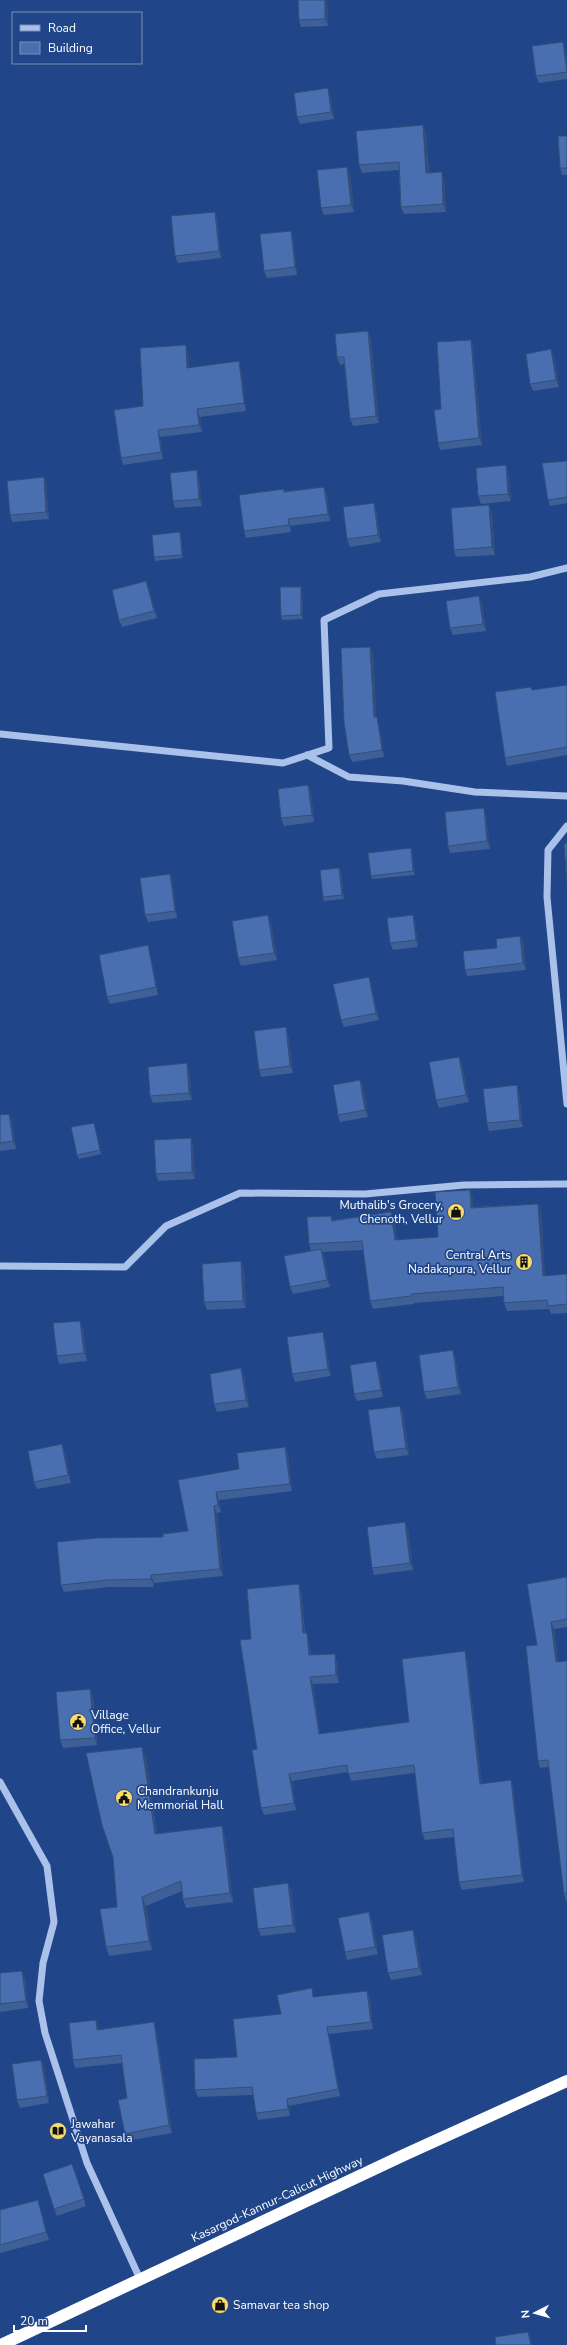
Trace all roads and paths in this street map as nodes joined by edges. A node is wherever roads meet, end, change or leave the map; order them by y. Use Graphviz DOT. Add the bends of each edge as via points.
graph roads {
  1 [pos="567,568"];
  2 [pos="0,734"];
  3 [pos="307,755"];
  4 [pos="567,796"];
  5 [pos="567,826"];
  6 [pos="567,1104"];
  7 [pos="567,1184"];
  8 [pos="0,1266"];
  9 [pos="0,1782"];
  10 [pos="567,2081"];
  11 [pos="140,2279"];
  12 [pos="1,2345"];
  1 -- 3 [label="street" via="530,577 379,594 324,620 329,748"];
  2 -- 3 [label="street" via="284,763"];
  3 -- 4 [label="street" via="349,777 403,781 475,792"];
  5 -- 6 [label="street" via="548,850 547,897"];
  7 -- 8 [label="street" via="464,1185 365,1194 240,1193 166,1226 125,1267"];
  9 -- 11 [label="street" via="47,1866 54,1922 43,1964 39,2001 45,2033 86,2163"];
  10 -- 11 [label="highway, Kasargod-Kannur-Calicut Highway"];
  11 -- 12 [label="highway, Kasargod-Kannur-Calicut Highway"];
}
